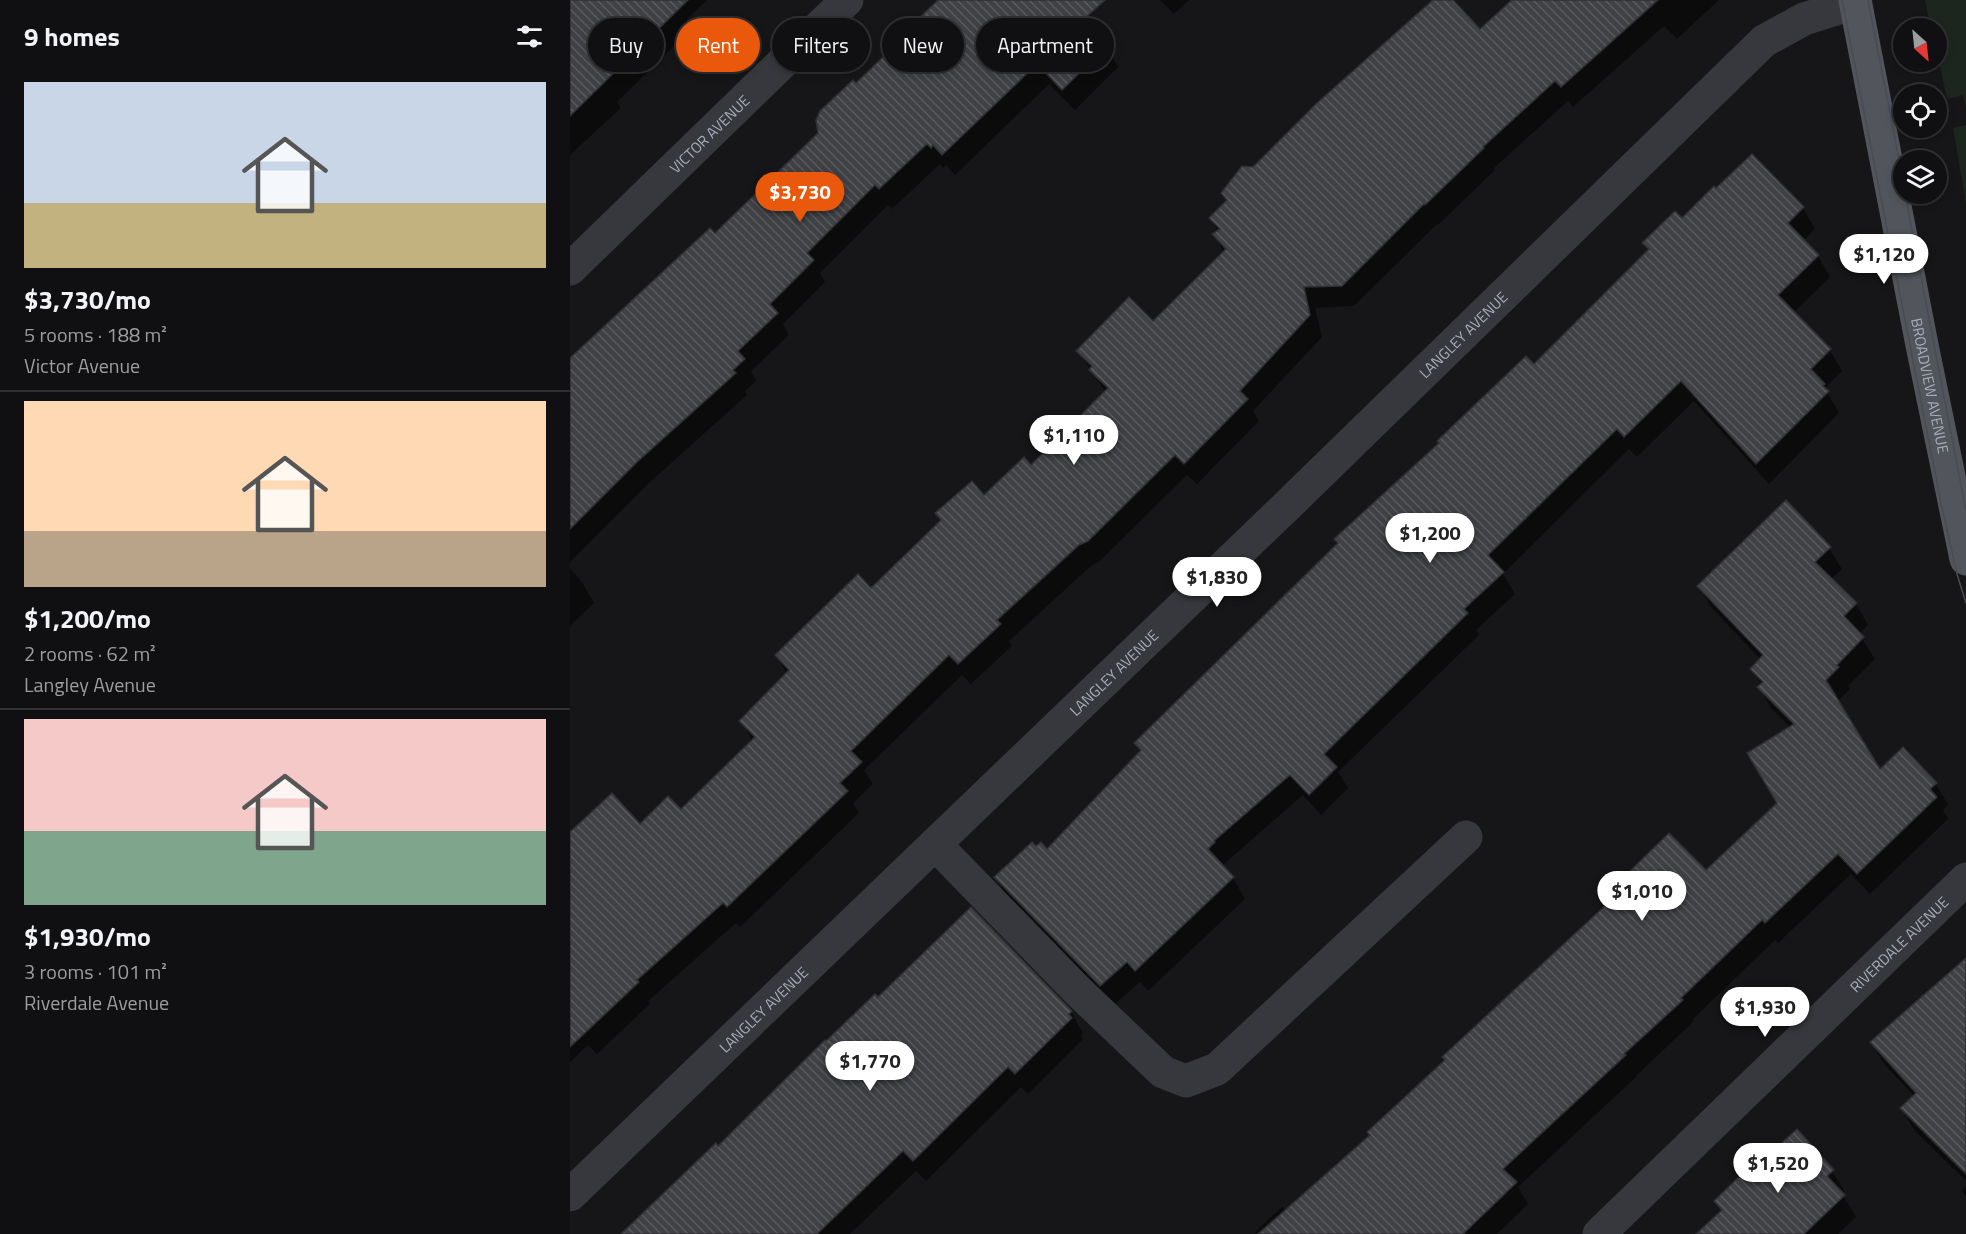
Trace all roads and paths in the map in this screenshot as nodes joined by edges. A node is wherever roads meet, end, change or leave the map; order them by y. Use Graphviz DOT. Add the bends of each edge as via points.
graph roads {
  1 [pos="847,0"];
  2 [pos="1855,2"];
  3 [pos="570,269"];
  4 [pos="1966,559"];
  5 [pos="1466,837"];
  6 [pos="935,844"];
  7 [pos="1966,879"];
  8 [pos="570,1195"];
  9 [pos="1599,1234"];
  1 -- 3 [label="street, VICTOR AVENUE"];
  2 -- 4 [label="main road, BROADVIEW AVENUE"];
  2 -- 6 [label="street, LANGLEY AVENUE" via="1804,19 1764,41"];
  5 -- 6 [label="street" via="1217,1069 1186,1081 1163,1072"];
  6 -- 8 [label="street, LANGLEY AVENUE"];
  7 -- 9 [label="street, RIVERDALE AVENUE"];
}
